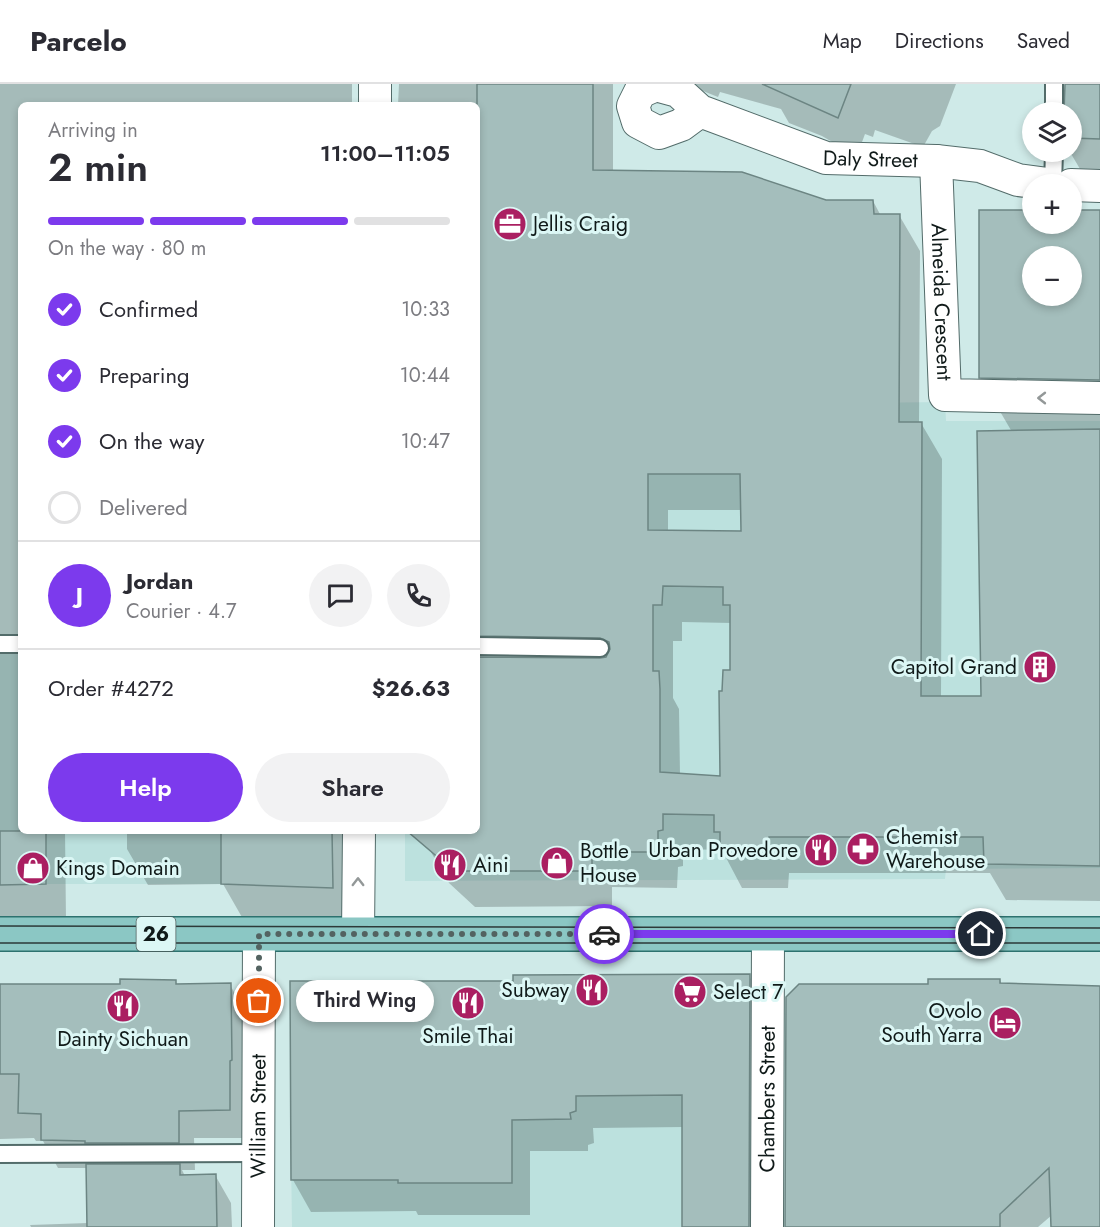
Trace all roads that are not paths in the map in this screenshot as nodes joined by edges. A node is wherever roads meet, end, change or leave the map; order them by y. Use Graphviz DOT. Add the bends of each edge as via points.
graph roads {
  1 [pos="375,84"];
  2 [pos="1054,84"];
  3 [pos="375,102"];
  4 [pos="1054,102"];
  5 [pos="700,111"];
  6 [pos="936,161"];
  7 [pos="1022,181"];
  8 [pos="1082,185"];
  9 [pos="1100,186"];
  10 [pos="1100,398"];
  11 [pos="0,644"];
  12 [pos="18,644"];
  13 [pos="480,646"];
  14 [pos="600,648"];
  15 [pos="359,834"];
  16 [pos="0,934"];
  17 [pos="259,934"];
  18 [pos="358,934"];
  19 [pos="1100,934"];
  20 [pos="768,935"];
  21 [pos="0,1154"];
  22 [pos="258,1154"];
  23 [pos="258,1227"];
  24 [pos="767,1227"];
  1 -- 3 [label="street"];
  2 -- 4 [label="lane"];
  5 -- 6 [label="street, Daly Street" via="826,158"];
  6 -- 7 [label="street, Daly Street" via="980,166"];
  10 -- 6 [label="street, Almeida Crescent, one-way" via="945,395"];
  8 -- 9 [label="street"];
  11 -- 12 [label="lane"];
  13 -- 14 [label="lane"];
  18 -- 15 [label="street, one-way"];
  16 -- 17 [label="main road, 26"];
  17 -- 18 [label="main road, 26"];
  17 -- 22 [label="street, William Street"];
  18 -- 20 [label="main road, 26"];
  19 -- 20 [label="main road, 26"];
  20 -- 24 [label="street, Chambers Street"];
  21 -- 22 [label="lane"];
  22 -- 23 [label="street, William Street"];
}
